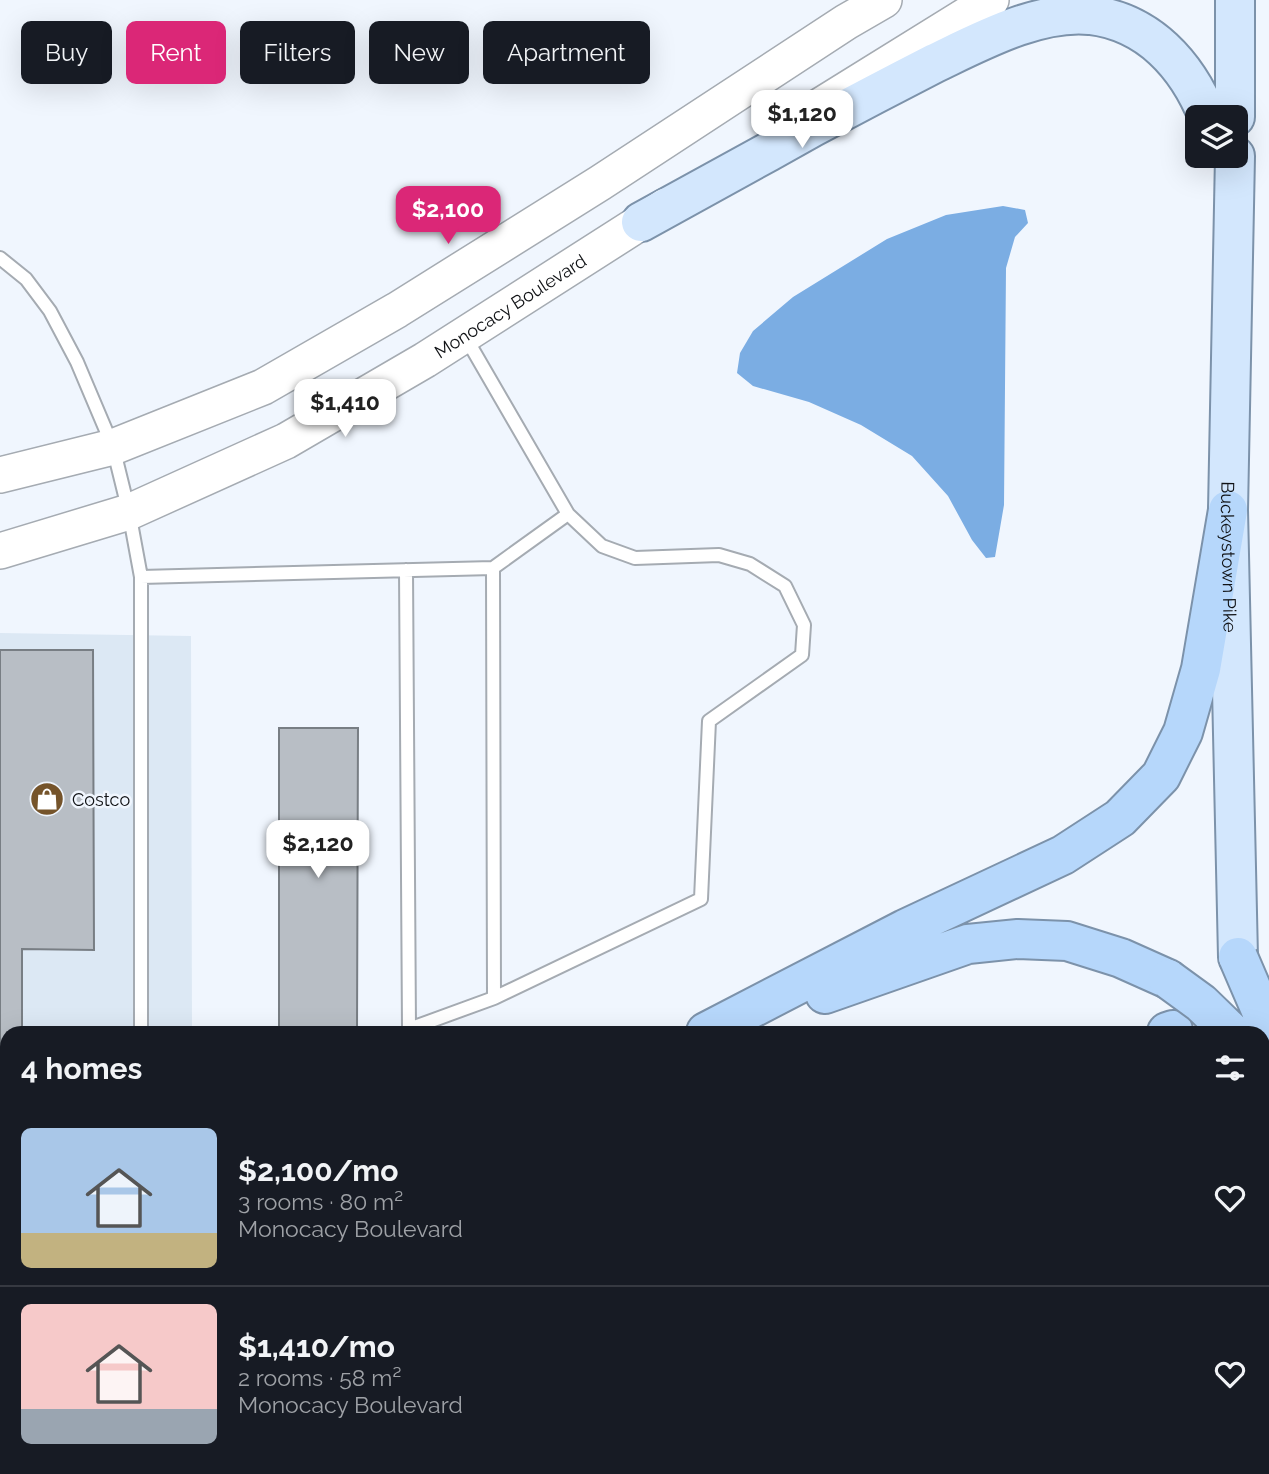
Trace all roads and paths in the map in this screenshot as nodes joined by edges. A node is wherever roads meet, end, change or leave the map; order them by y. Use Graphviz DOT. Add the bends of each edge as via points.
graph roads {
  1 [pos="884,0"];
  2 [pos="990,0"];
  3 [pos="1234,0"];
  4 [pos="1203,105"];
  5 [pos="1235,105"];
  6 [pos="1231,168"];
  7 [pos="641,222"];
  8 [pos="0,258"];
  9 [pos="464,335"];
  10 [pos="113,447"];
  11 [pos="0,475"];
  12 [pos="1228,510"];
  13 [pos="129,512"];
  14 [pos="568,514"];
  15 [pos="0,551"];
  16 [pos="493,568"];
  17 [pos="405,570"];
  18 [pos="141,577"];
  19 [pos="1238,957"];
  20 [pos="494,998"];
  21 [pos="141,1026"];
  22 [pos="409,1026"];
  23 [pos="417,1026"];
  24 [pos="718,1026"];
  25 [pos="735,1026"];
  26 [pos="1225,1026"];
  27 [pos="1267,1026"];
  1 -- 10 [label="main road" via="397,310 263,387"];
  2 -- 7 [label="main road, Monocacy Boulevard"];
  3 -- 5 [label="main road"];
  4 -- 7 [label="main road" via="1181,66 1130,25 1090,15 1056,16 997,33 881,90"];
  6 -- 12 [label="main road, Buckeystown Pike"];
  7 -- 9 [label="main road, Monocacy Boulevard"];
  8 -- 10 [label="lane" via="26,279 50,312"];
  9 -- 13 [label="main road, Monocacy Boulevard" via="286,441"];
  9 -- 14 [label="lane"];
  10 -- 11 [label="main road"];
  10 -- 13 [label="lane"];
  12 -- 19 [label="main road, Buckeystown Pike"];
  12 -- 24 [label="highway" via="1201,669 1183,732 1161,776 1128,810 1063,855 905,929"];
  13 -- 15 [label="main road, Monocacy Boulevard"];
  13 -- 18 [label="lane"];
  14 -- 16 [label="lane"];
  14 -- 20 [label="lane" via="602,546 635,558 719,555 750,564 785,586 804,625 802,655 709,720 701,899"];
  16 -- 17 [label="lane"];
  16 -- 20 [label="lane"];
  17 -- 18 [label="lane"];
  17 -- 22 [label="lane"];
  18 -- 21 [label="lane"];
  19 -- 27 [label="highway, bridge"];
  20 -- 23 [label="lane"];
  25 -- 26 [label="highway, bridge" via="968,944 1018,939 1067,941 1121,958 1168,979"];
}
